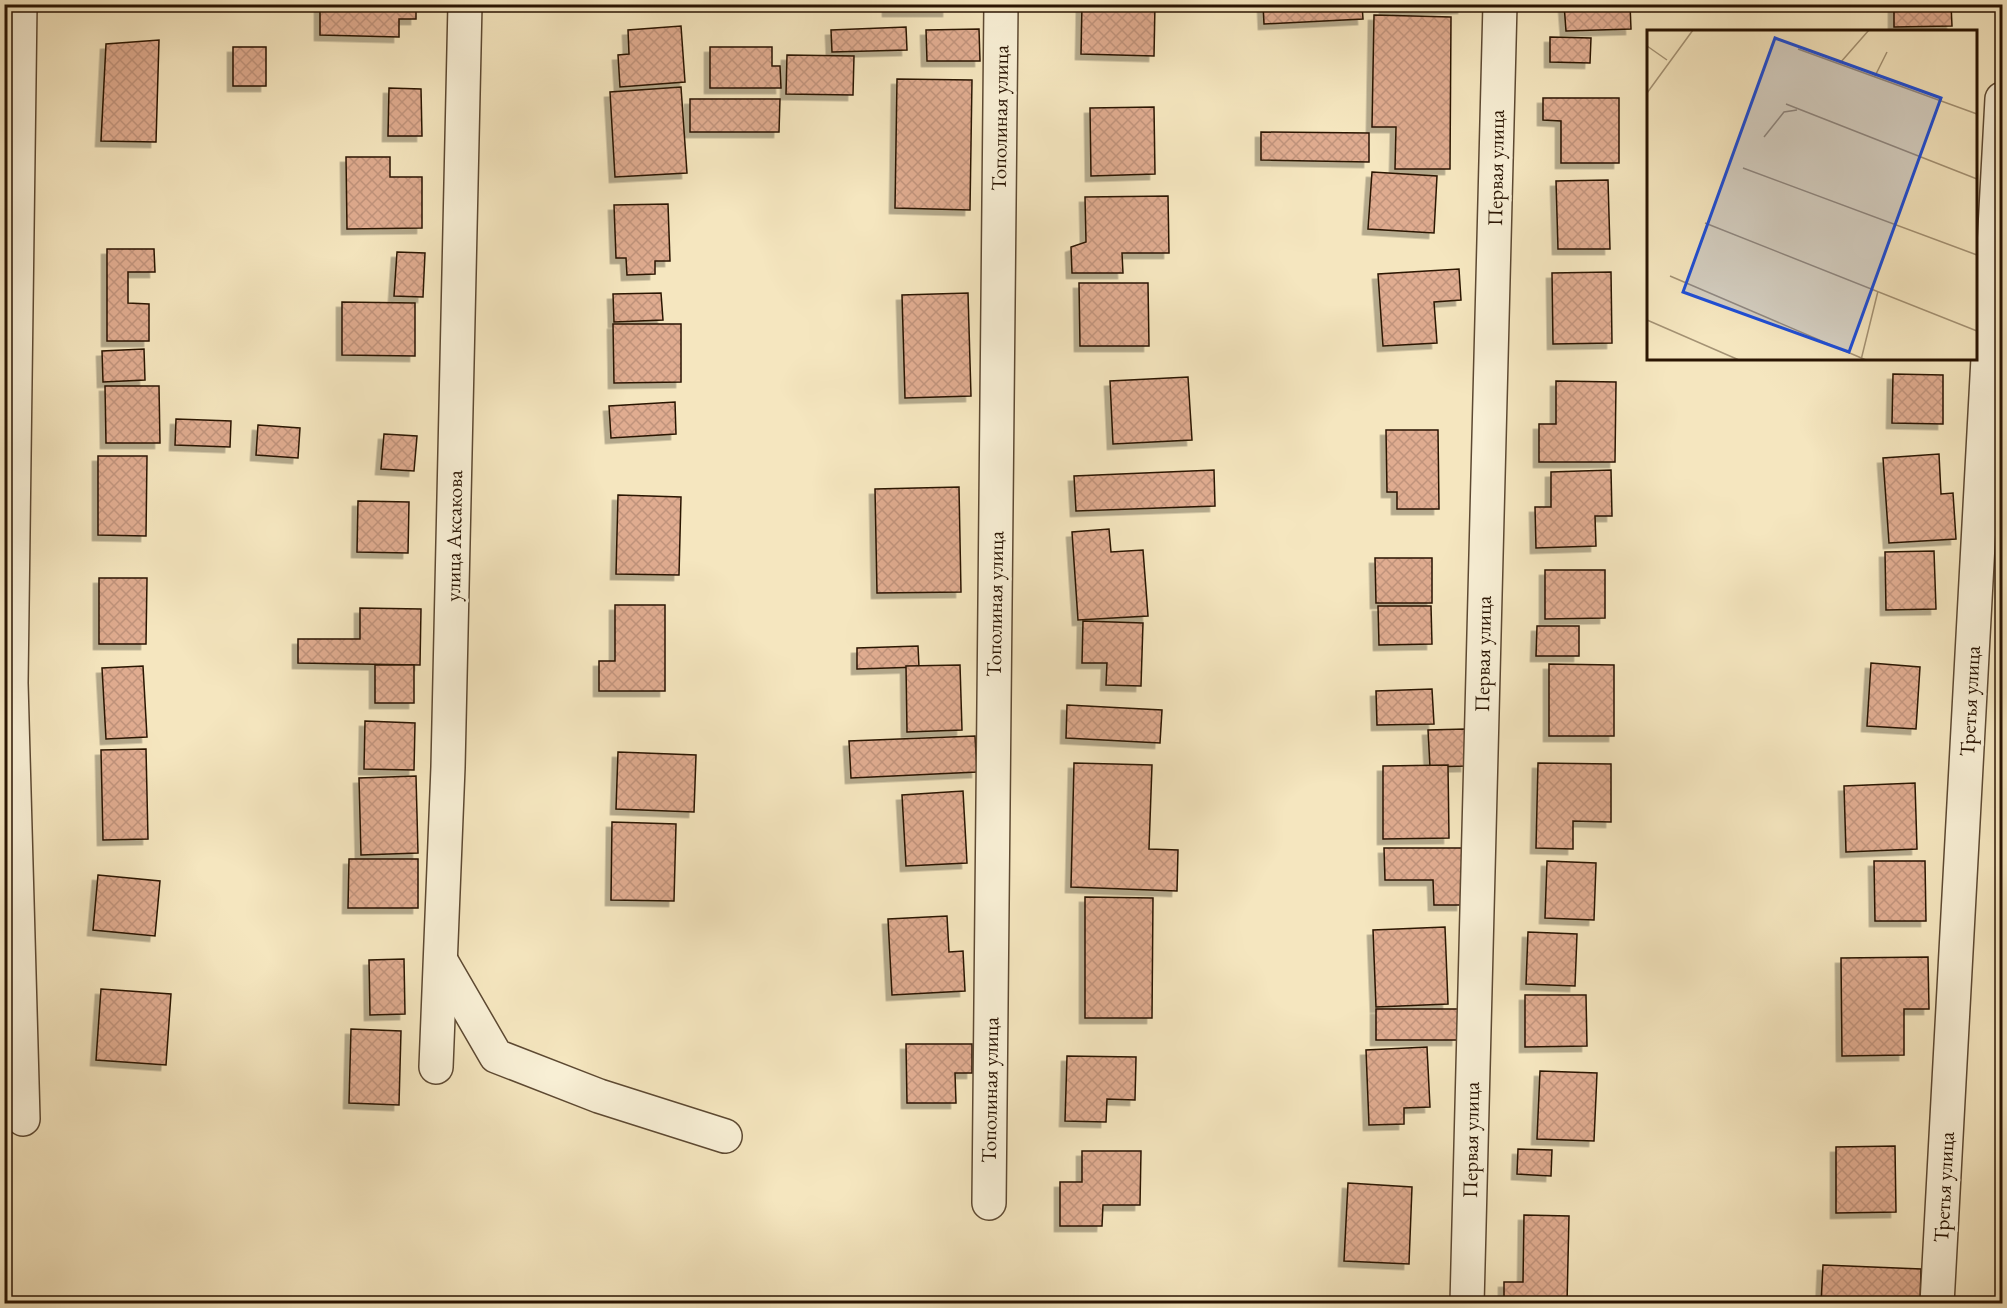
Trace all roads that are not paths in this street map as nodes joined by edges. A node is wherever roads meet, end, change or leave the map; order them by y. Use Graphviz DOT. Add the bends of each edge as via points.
graph roads {
  1 [pos="20,4"];
  2 [pos="465,4"];
  3 [pos="1001,4"];
  4 [pos="1500,4"];
  5 [pos="2002,99"];
  6 [pos="9,793"];
  7 [pos="441,961"];
  8 [pos="436,1067"];
  9 [pos="23,1119"];
  10 [pos="725,1136"];
  11 [pos="989,1203"];
  12 [pos="1467,1304"];
  13 [pos="1937,1304"];
  1 -- 6 [label="street"];
  2 -- 7 [label="street, улица Аксакова"];
  3 -- 11 [label="street, Тополиная улица"];
  4 -- 12 [label="street, Первая улица"];
  5 -- 13 [label="street, Третья улица"];
  6 -- 9 [label="street"];
  7 -- 8 [label="street, улица Аксакова"];
  7 -- 10 [label="street" via="496,1056 599,1096"];
}
